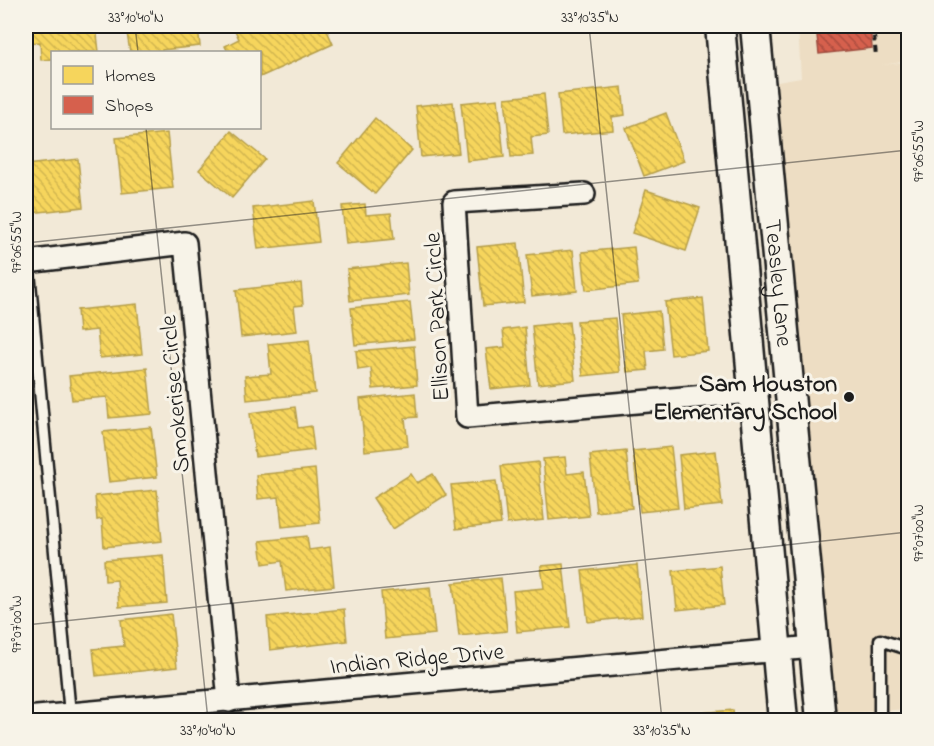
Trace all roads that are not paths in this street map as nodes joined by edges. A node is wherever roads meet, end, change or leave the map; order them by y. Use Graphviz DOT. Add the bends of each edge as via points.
graph roads {
  1 [pos="720,26"];
  2 [pos="755,26"];
  3 [pos="769,186"];
  4 [pos="584,194"];
  5 [pos="736,211"];
  6 [pos="27,261"];
  7 [pos="751,392"];
  8 [pos="813,647"];
  9 [pos="909,649"];
  10 [pos="775,652"];
  11 [pos="229,701"];
  12 [pos="70,714"];
  13 [pos="26,718"];
  14 [pos="783,720"];
  15 [pos="821,720"];
  16 [pos="880,720"];
  1 -- 5 [label="main road, Teasley Lane"];
  2 -- 3 [label="main road, Teasley Lane"];
  3 -- 5 [label="main road"];
  3 -- 8 [label="main road, Teasley Lane"];
  4 -- 7 [label="street, Ellison Park Circle" via="454,202 467,417"];
  5 -- 7 [label="main road, Teasley Lane"];
  6 -- 11 [label="street, Smokerise Circle" via="185,243"];
  6 -- 12 [label="lane"];
  7 -- 10 [label="main road, Teasley Lane"];
  8 -- 10 [label="street, Indian Ridge Drive"];
  8 -- 15 [label="main road, Teasley Lane"];
  9 -- 16 [label="lane" via="880,640"];
  10 -- 11 [label="street, Indian Ridge Drive"];
  10 -- 14 [label="main road, Teasley Lane"];
  11 -- 12 [label="street, Indian Ridge Drive"];
  12 -- 13 [label="street, Indian Ridge Drive"];
}
